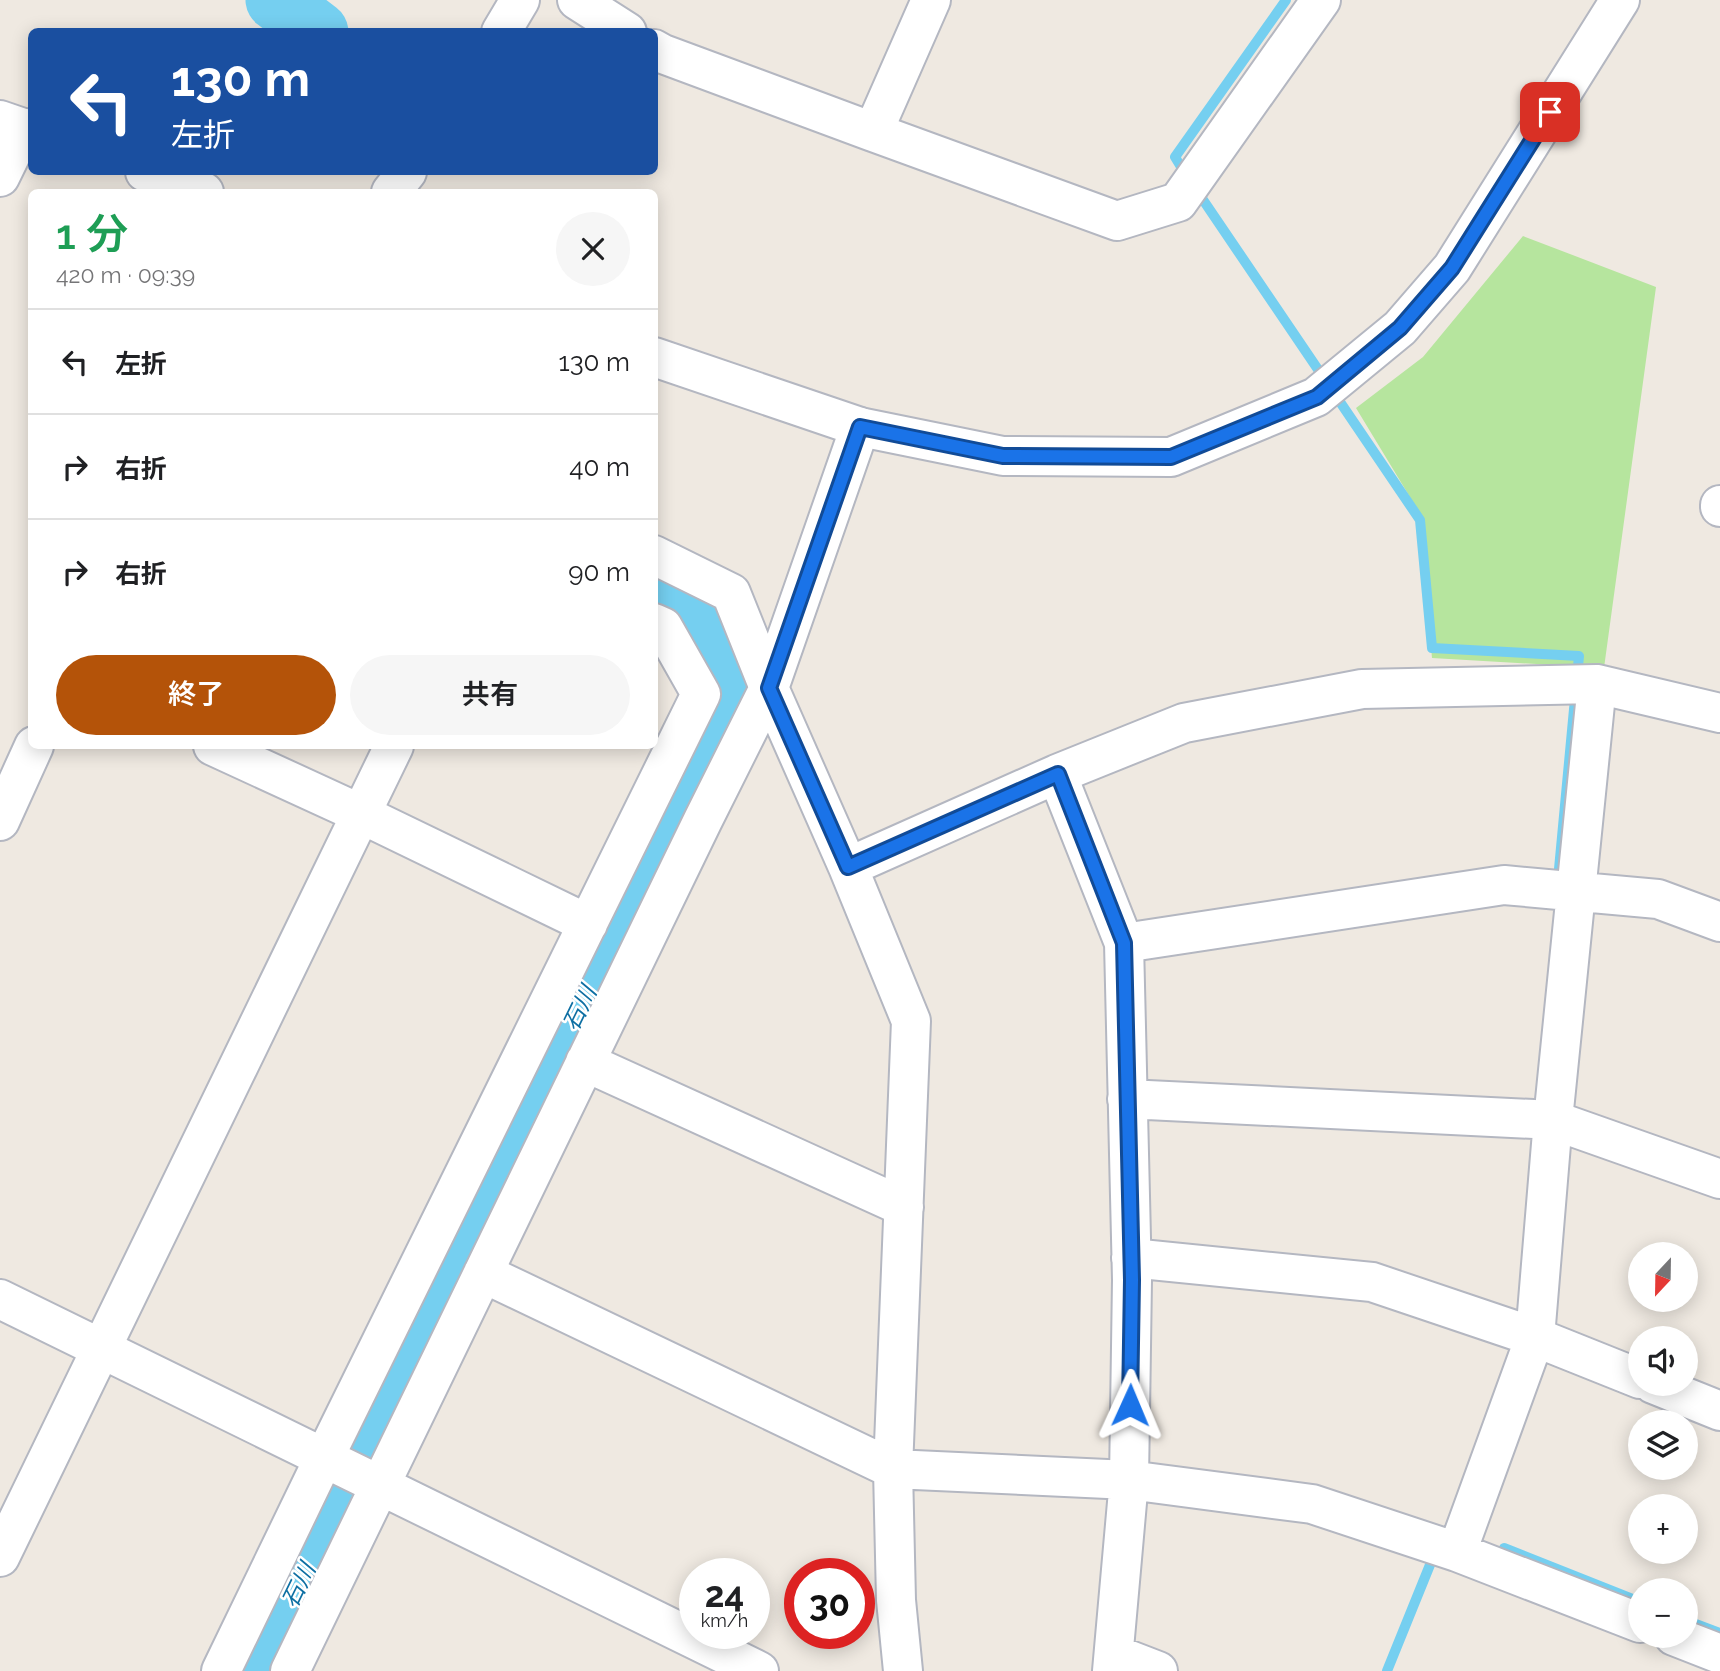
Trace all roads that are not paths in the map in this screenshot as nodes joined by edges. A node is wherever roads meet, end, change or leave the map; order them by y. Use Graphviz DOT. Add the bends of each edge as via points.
graph roads {
  1 [pos="520,0"];
  2 [pos="577,0"];
  3 [pos="931,0"];
  4 [pos="1321,0"];
  5 [pos="1620,0"];
  6 [pos="503,28"];
  7 [pos="621,28"];
  8 [pos="658,51"];
  9 [pos="19,126"];
  10 [pos="873,132"];
  11 [pos="154,175"];
  12 [pos="405,175"];
  13 [pos="0,177"];
  14 [pos="195,189"];
  15 [pos="393,189"];
  16 [pos="658,359"];
  17 [pos="860,427"];
  18 [pos="658,557"];
  19 [pos="658,625"];
  20 [pos="1597,684"];
  21 [pos="769,688"];
  22 [pos="1720,713"];
  23 [pos="33,749"];
  24 [pos="220,749"];
  25 [pos="393,749"];
  26 [pos="1058,774"];
  27 [pos="361,814"];
  28 [pos="0,821"];
  29 [pos="848,867"];
  30 [pos="1576,891"];
  31 [pos="1720,922"];
  32 [pos="588,924"];
  33 [pos="1124,943"];
  34 [pos="585,1062"];
  35 [pos="1127,1099"];
  36 [pos="1553,1119"];
  37 [pos="1720,1179"];
  38 [pos="904,1207"];
  39 [pos="1131,1258"];
  40 [pos="483,1273"];
  41 [pos="0,1299"];
  42 [pos="1535,1337"];
  43 [pos="101,1349"];
  44 [pos="1628,1374"];
  45 [pos="1683,1396"];
  46 [pos="1720,1411"];
  47 [pos="324,1458"];
  48 [pos="893,1469"];
  49 [pos="1129,1480"];
  50 [pos="380,1485"];
  51 [pos="1457,1552"];
  52 [pos="0,1557"];
  53 [pos="1628,1618"];
  54 [pos="1698,1645"];
  55 [pos="1720,1654"];
  56 [pos="1113,1662"];
  57 [pos="221,1671"];
  58 [pos="290,1671"];
  59 [pos="759,1671"];
  60 [pos="903,1671"];
  61 [pos="1158,1671"];
  1 -- 6 [label="street"];
  2 -- 7 [label="street"];
  3 -- 10 [label="street"];
  4 -- 10 [label="street" via="1178,202 1117,221"];
  5 -- 17 [label="street" via="1452,268 1400,328 1317,397 1171,457 1003,456"];
  8 -- 10 [label="street"];
  9 -- 13 [label="street"];
  11 -- 14 [label="street"];
  12 -- 15 [label="street"];
  16 -- 17 [label="street"];
  17 -- 21 [label="street"];
  18 -- 21 [label="street" via="731,593"];
  19 -- 32 [label="street" via="701,694"];
  20 -- 22 [label="street"];
  20 -- 26 [label="street" via="1362,689 1184,723"];
  20 -- 30 [label="street"];
  21 -- 29 [label="street"];
  21 -- 34 [label="street"];
  23 -- 28 [label="street"];
  24 -- 27 [label="street"];
  25 -- 27 [label="street"];
  26 -- 29 [label="street"];
  26 -- 33 [label="street"];
  27 -- 32 [label="street"];
  27 -- 43 [label="street"];
  29 -- 38 [label="street" via="911,1021"];
  30 -- 31 [label="street" via="1658,899"];
  30 -- 33 [label="street" via="1504,885"];
  30 -- 36 [label="street"];
  32 -- 47 [label="street"];
  33 -- 35 [label="street"];
  34 -- 38 [label="street"];
  34 -- 40 [label="street"];
  35 -- 36 [label="street"];
  35 -- 39 [label="street"];
  36 -- 37 [label="street"];
  36 -- 42 [label="street"];
  38 -- 48 [label="street"];
  39 -- 42 [label="street" via="1372,1282"];
  39 -- 49 [label="street"];
  40 -- 48 [label="street"];
  40 -- 50 [label="street"];
  41 -- 43 [label="street"];
  42 -- 44 [label="street"];
  42 -- 51 [label="street"];
  43 -- 47 [label="street"];
  43 -- 52 [label="street"];
  45 -- 46 [label="street"];
  47 -- 50 [label="street"];
  47 -- 57 [label="street"];
  48 -- 49 [label="street"];
  48 -- 60 [label="street"];
  49 -- 51 [label="street" via="1312,1504"];
  49 -- 56 [label="street"];
  50 -- 58 [label="street"];
  50 -- 59 [label="street"];
  51 -- 53 [label="street"];
  54 -- 55 [label="street"];
  56 -- 61 [label="street"];
}
